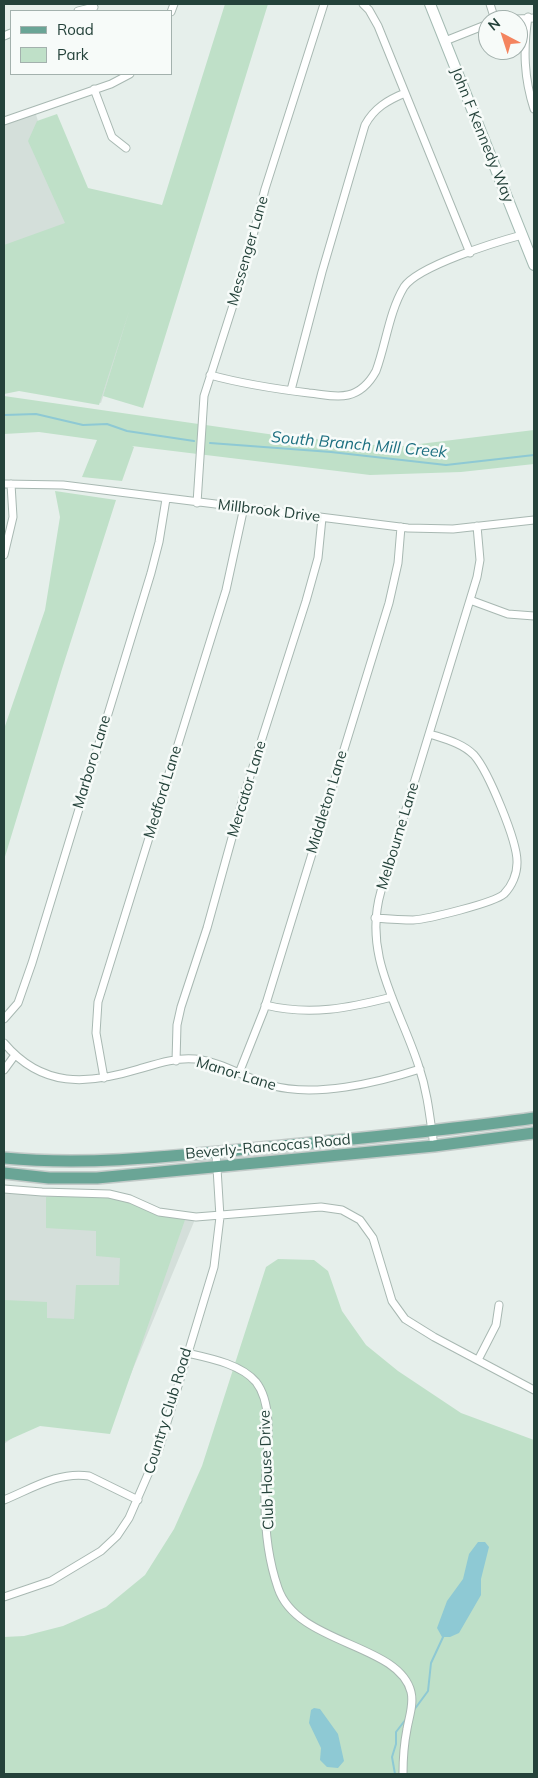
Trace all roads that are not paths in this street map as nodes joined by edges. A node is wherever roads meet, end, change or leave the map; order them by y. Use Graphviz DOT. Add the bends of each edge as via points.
graph roads {
  1 [pos="324,4"];
  2 [pos="363,4"];
  3 [pos="430,4"];
  4 [pos="531,18"];
  5 [pos="478,28"];
  6 [pos="445,41"];
  7 [pos="117,77"];
  8 [pos="94,89"];
  9 [pos="405,93"];
  10 [pos="534,109"];
  11 [pos="4,121"];
  12 [pos="126,148"];
  13 [pos="522,235"];
  14 [pos="470,253"];
  15 [pos="534,266"];
  16 [pos="210,375"];
  17 [pos="291,390"];
  18 [pos="8,484"];
  19 [pos="166,499"];
  20 [pos="197,502"];
  21 [pos="244,508"];
  22 [pos="322,518"];
  23 [pos="534,520"];
  24 [pos="477,526"];
  25 [pos="401,527"];
  26 [pos="4,555"];
  27 [pos="470,600"];
  28 [pos="534,616"];
  29 [pos="430,734"];
  30 [pos="375,918"];
  31 [pos="392,997"];
  32 [pos="265,1005"];
  33 [pos="4,1019"];
  34 [pos="4,1043"];
  35 [pos="15,1055"];
  36 [pos="176,1061"];
  37 [pos="420,1069"];
  38 [pos="4,1070"];
  39 [pos="239,1073"];
  40 [pos="104,1078"];
  41 [pos="534,1118"];
  42 [pos="432,1132"];
  43 [pos="534,1133"];
  44 [pos="434,1146"];
  45 [pos="216,1152"];
  46 [pos="4,1158"];
  47 [pos="218,1167"];
  48 [pos="4,1174"];
  49 [pos="4,1189"];
  50 [pos="220,1217"];
  51 [pos="499,1305"];
  52 [pos="187,1353"];
  53 [pos="478,1360"];
  54 [pos="534,1390"];
  55 [pos="4,1500"];
  56 [pos="138,1500"];
  57 [pos="4,1597"];
  58 [pos="403,1774"];
  1 -- 16 [label="street, Messenger Lane"];
  2 -- 9 [label="street" via="374,18"];
  3 -- 6 [label="street, John F Kennedy Way"];
  4 -- 10 [label="street" via="525,42 525,76"];
  5 -- 6 [label="street"];
  6 -- 13 [label="street, John F Kennedy Way"];
  7 -- 8 [label="street"];
  8 -- 11 [label="street"];
  8 -- 12 [label="street" via="112,137"];
  9 -- 14 [label="street"];
  9 -- 17 [label="street" via="386,101 365,125"];
  13 -- 14 [label="street"];
  13 -- 15 [label="street, John F Kennedy Way"];
  14 -- 17 [label="street" via="420,274 406,285 376,371 357,392 339,396"];
  16 -- 17 [label="street" via="250,385"];
  16 -- 20 [label="street, Messenger Lane" via="203,408"];
  18 -- 19 [label="street, Millbrook Drive" via="63,485"];
  18 -- 26 [label="street" via="13,517"];
  19 -- 20 [label="street, Millbrook Drive"];
  19 -- 33 [label="street, Marboro Lane" via="151,573 32,963 18,1003"];
  20 -- 21 [label="street, Millbrook Drive"];
  21 -- 22 [label="street, Millbrook Drive"];
  21 -- 40 [label="street, Medford Lane" via="226,590 98,1002 96,1034"];
  22 -- 25 [label="street, Millbrook Drive"];
  22 -- 36 [label="street, Mercator Lane" via="318,558 303,613 243,798 181,1007"];
  23 -- 24 [label="street, Millbrook Drive"];
  24 -- 25 [label="street, Millbrook Drive" via="442,529"];
  24 -- 27 [label="street, Melbourne Lane" via="479,569"];
  25 -- 32 [label="street, Middleton Lane" via="392,592"];
  27 -- 28 [label="street" via="508,614"];
  27 -- 29 [label="street, Melbourne Lane"];
  29 -- 30 [label="street, Melbourne Lane"];
  29 -- 30 [label="street" via="467,749 480,763 514,846 516,872 509,888 490,901 419,919"];
  30 -- 31 [label="street, Melbourne Lane" via="377,951"];
  31 -- 32 [label="street" via="348,1008 319,1011"];
  31 -- 37 [label="street, Melbourne Lane"];
  32 -- 39 [label="street, Middleton Lane"];
  34 -- 35 [label="street, Manor Lane"];
  35 -- 38 [label="street"];
  35 -- 40 [label="street, Manor Lane" via="40,1072 59,1078 79,1081"];
  36 -- 39 [label="street, Manor Lane" via="195,1059"];
  36 -- 40 [label="street, Manor Lane"];
  37 -- 39 [label="street, Manor Lane" via="384,1080 304,1090 270,1085"];
  37 -- 42 [label="street, Melbourne Lane" via="429,1102"];
  41 -- 42 [label="main road, Beverly-Rancocas Road"];
  42 -- 44 [label="street, Melbourne Lane"];
  42 -- 45 [label="main road, Beverly-Rancocas Road"];
  43 -- 44 [label="main road, Beverly-Rancocas Road"];
  44 -- 47 [label="main road, Beverly-Rancocas Road"];
  45 -- 46 [label="main road, Beverly-Rancocas Road" via="87,1162"];
  45 -- 47 [label="street, Country Club Road"];
  47 -- 48 [label="main road, Beverly-Rancocas Road" via="97,1178"];
  47 -- 50 [label="street, Country Club Road"];
  49 -- 50 [label="street" via="110,1194 168,1214"];
  50 -- 52 [label="street, Country Club Road" via="214,1267"];
  50 -- 53 [label="street" via="321,1207 352,1214 373,1238 388,1291 398,1311 414,1325"];
  51 -- 53 [label="street" via="496,1325"];
  52 -- 56 [label="street, Country Club Road" via="159,1449"];
  52 -- 58 [label="street, Club House Drive" via="244,1373 262,1392 268,1438 264,1502 281,1595 306,1622 389,1664 407,1681 412,1702 403,1750"];
  53 -- 54 [label="street"];
  55 -- 56 [label="street" via="55,1479 81,1474"];
  56 -- 57 [label="street, Country Club Road" via="124,1527 101,1551 46,1583"];
}
